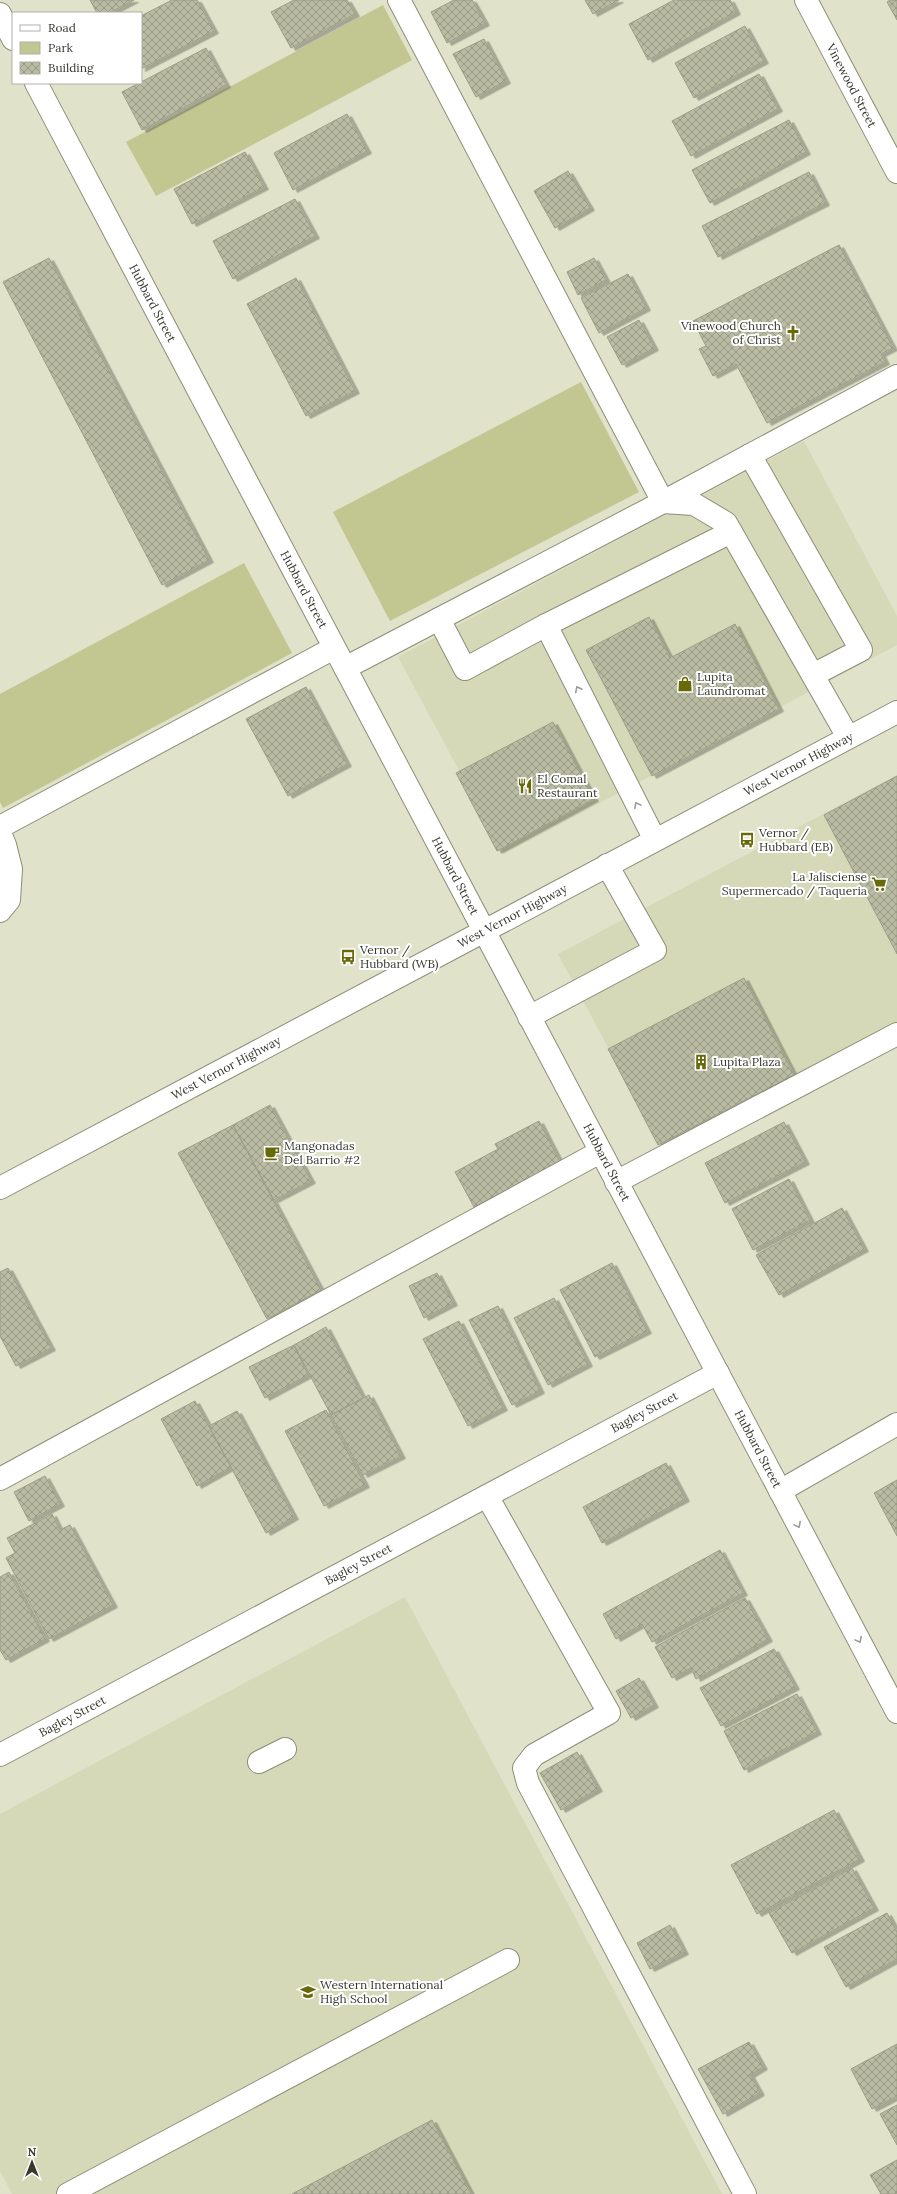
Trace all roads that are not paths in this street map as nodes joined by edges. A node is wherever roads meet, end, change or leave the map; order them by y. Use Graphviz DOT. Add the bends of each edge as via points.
graph roads {
  1 [pos="398,0"];
  2 [pos="806,0"];
  3 [pos="0,14"];
  4 [pos="12,37"];
  5 [pos="37,84"];
  6 [pos="897,172"];
  7 [pos="897,376"];
  8 [pos="750,456"];
  9 [pos="663,502"];
  10 [pos="731,532"];
  11 [pos="439,619"];
  12 [pos="546,625"];
  13 [pos="334,648"];
  14 [pos="345,668"];
  15 [pos="813,675"];
  16 [pos="897,712"];
  17 [pos="848,737"];
  18 [pos="0,827"];
  19 [pos="0,833"];
  20 [pos="655,840"];
  21 [pos="607,865"];
  22 [pos="0,911"];
  23 [pos="483,930"];
  24 [pos="529,1017"];
  25 [pos="897,1034"];
  26 [pos="600,1152"];
  27 [pos="616,1182"];
  28 [pos="0,1188"];
  29 [pos="718,1373"];
  30 [pos="897,1424"];
  31 [pos="0,1479"];
  32 [pos="780,1491"];
  33 [pos="487,1496"];
  34 [pos="897,1712"];
  35 [pos="285,1749"];
  36 [pos="0,1755"];
  37 [pos="259,1762"];
  38 [pos="508,1960"];
  39 [pos="68,2194"];
  40 [pos="745,2194"];
  1 -- 9 [label="street"];
  2 -- 6 [label="street, Vinewood Street"];
  3 -- 4 [label="street"];
  5 -- 13 [label="street, Hubbard Street"];
  7 -- 8 [label="street"];
  8 -- 9 [label="street"];
  8 -- 15 [label="street" via="861,650"];
  9 -- 10 [label="street" via="694,504 726,523"];
  9 -- 11 [label="street"];
  10 -- 12 [label="street"];
  10 -- 15 [label="street"];
  11 -- 12 [label="street" via="465,669"];
  11 -- 14 [label="street"];
  20 -- 12 [label="street, one-way"];
  13 -- 14 [label="street, Hubbard Street"];
  13 -- 18 [label="street"];
  14 -- 23 [label="street, Hubbard Street"];
  15 -- 17 [label="street"];
  16 -- 17 [label="street, West Vernor Highway"];
  17 -- 20 [label="street, West Vernor Highway"];
  19 -- 22 [label="street" via="11,869 9,900"];
  20 -- 21 [label="street, West Vernor Highway"];
  21 -- 23 [label="street, West Vernor Highway"];
  21 -- 24 [label="street" via="655,950"];
  23 -- 24 [label="street, Hubbard Street"];
  23 -- 28 [label="street, West Vernor Highway"];
  24 -- 26 [label="street, Hubbard Street"];
  25 -- 27 [label="street"];
  26 -- 27 [label="street, Hubbard Street"];
  26 -- 31 [label="street"];
  27 -- 29 [label="street, Hubbard Street"];
  29 -- 32 [label="street, Hubbard Street"];
  29 -- 33 [label="street, Bagley Street"];
  30 -- 32 [label="street"];
  32 -- 34 [label="street, Hubbard Street, one-way"];
  33 -- 36 [label="street, Bagley Street"];
  33 -- 40 [label="street" via="609,1713 534,1755 524,1768 528,1783"];
  35 -- 37 [label="street"];
  38 -- 39 [label="street"];
}
